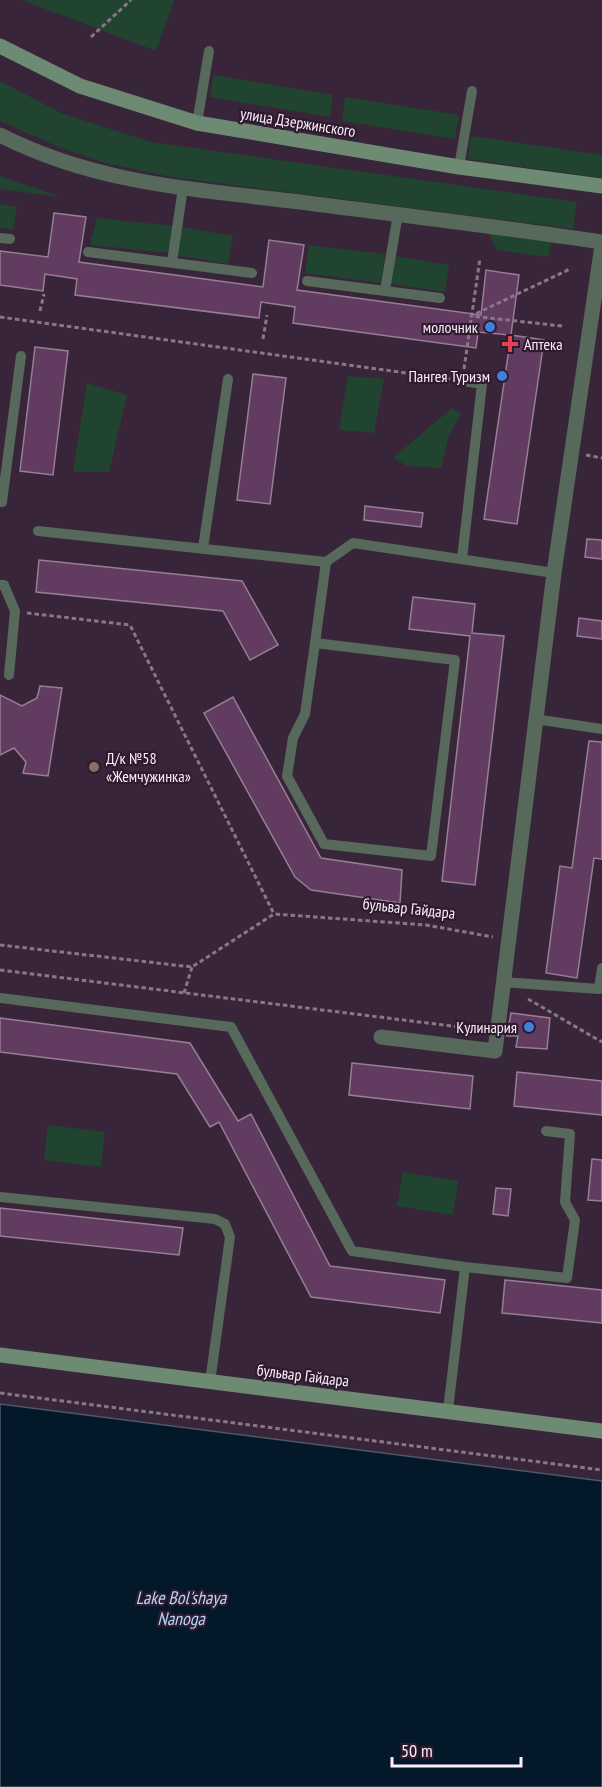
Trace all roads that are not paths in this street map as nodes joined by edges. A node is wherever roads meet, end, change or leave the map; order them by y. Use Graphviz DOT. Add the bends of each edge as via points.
graph roads {
  1 [pos="0,46"];
  2 [pos="209,51"];
  3 [pos="472,91"];
  4 [pos="197,123"];
  5 [pos="0,135"];
  6 [pos="459,167"];
  7 [pos="602,186"];
  8 [pos="183,188"];
  9 [pos="398,214"];
  10 [pos="602,243"];
  11 [pos="88,252"];
  12 [pos="172,262"];
  13 [pos="252,273"];
  14 [pos="307,281"];
  15 [pos="385,290"];
  16 [pos="440,298"];
  17 [pos="21,357"];
  18 [pos="228,379"];
  19 [pos="463,381"];
  20 [pos="0,502"];
  21 [pos="38,531"];
  22 [pos="203,548"];
  23 [pos="462,559"];
  24 [pos="326,562"];
  25 [pos="554,573"];
  26 [pos="0,585"];
  27 [pos="315,643"];
  28 [pos="9,675"];
  29 [pos="535,719"];
  30 [pos="602,729"];
  31 [pos="602,968"];
  32 [pos="503,982"];
  33 [pos="0,998"];
  34 [pos="381,1037"];
  35 [pos="546,1131"];
  36 [pos="0,1197"];
  37 [pos="465,1267"];
  38 [pos="0,1355"];
  39 [pos="210,1382"];
  40 [pos="448,1410"];
  41 [pos="602,1431"];
  1 -- 4 [label="street, улица Дзержинского" via="80,86"];
  2 -- 4 [label="lane"];
  3 -- 6 [label="lane"];
  4 -- 6 [label="street, улица Дзержинского"];
  5 -- 8 [label="street" via="66,164 108,176"];
  6 -- 7 [label="street, улица Дзержинского"];
  8 -- 9 [label="street"];
  8 -- 12 [label="lane"];
  9 -- 10 [label="street"];
  9 -- 15 [label="lane"];
  10 -- 25 [label="street"];
  11 -- 12 [label="lane"];
  12 -- 13 [label="lane"];
  14 -- 15 [label="lane"];
  15 -- 16 [label="lane"];
  17 -- 20 [label="lane"];
  18 -- 22 [label="lane"];
  19 -- 23 [label="lane" via="482,384"];
  21 -- 22 [label="lane"];
  22 -- 24 [label="lane"];
  23 -- 24 [label="lane" via="353,543"];
  23 -- 25 [label="lane"];
  24 -- 27 [label="lane"];
  25 -- 29 [label="street"];
  26 -- 28 [label="lane" via="4,585 15,611"];
  27 -- 27 [label="lane" via="305,714 293,738 287,776 292,786 324,844 430,856 455,660"];
  29 -- 30 [label="lane"];
  29 -- 32 [label="street"];
  31 -- 32 [label="lane" via="599,989"];
  32 -- 34 [label="street" via="495,1051"];
  33 -- 37 [label="lane" via="231,1027 352,1251"];
  35 -- 37 [label="lane" via="570,1134 565,1202 575,1220 567,1278"];
  36 -- 39 [label="lane" via="215,1219 225,1224 230,1237"];
  37 -- 40 [label="lane"];
  38 -- 39 [label="street, бульвар Гайдара"];
  39 -- 40 [label="street, бульвар Гайдара"];
  40 -- 41 [label="street, бульвар Гайдара"];
}
